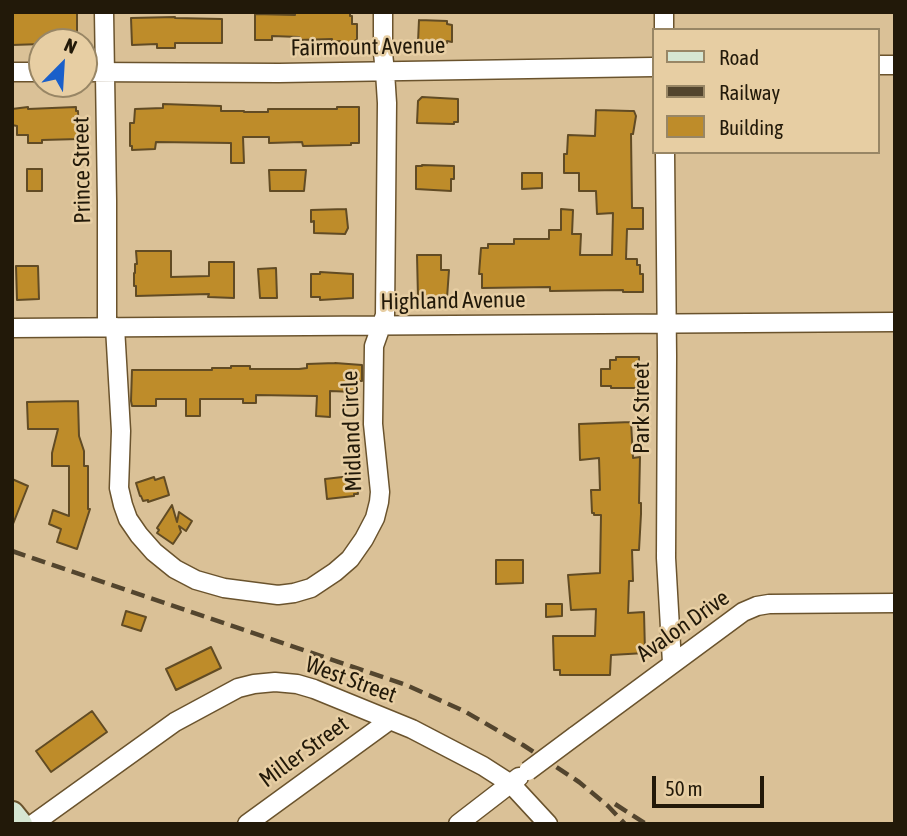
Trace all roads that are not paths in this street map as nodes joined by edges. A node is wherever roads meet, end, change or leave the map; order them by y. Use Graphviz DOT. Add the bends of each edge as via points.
graph roads {
  1 [pos="104,12"];
  2 [pos="383,12"];
  3 [pos="652,67"];
  4 [pos="98,72"];
  5 [pos="105,72"];
  6 [pos="385,72"];
  7 [pos="665,154"];
  8 [pos="895,322"];
  9 [pos="666,324"];
  10 [pos="381,326"];
  11 [pos="111,327"];
  12 [pos="12,328"];
  13 [pos="895,603"];
  14 [pos="672,663"];
  15 [pos="390,720"];
  16 [pos="511,784"];
  17 [pos="12,814"];
  18 [pos="20,824"];
  19 [pos="33,824"];
  20 [pos="247,824"];
  21 [pos="458,824"];
  22 [pos="548,824"];
  1 -- 5 [label="street, Prince Street"];
  2 -- 6 [label="street, Midland Circle"];
  3 -- 6 [label="street, Fairmount Avenue"];
  4 -- 5 [label="street, Fairmount Avenue"];
  5 -- 6 [label="street, Fairmount Avenue"];
  5 -- 11 [label="street, Prince Street"];
  6 -- 10 [label="street, Midland Circle" via="385,315"];
  7 -- 9 [label="street, Park Street"];
  8 -- 9 [label="street, Highland Avenue"];
  9 -- 10 [label="street, Highland Avenue"];
  9 -- 14 [label="street, Park Street" via="666,558"];
  10 -- 11 [label="street, Highland Avenue"];
  10 -- 11 [label="street, Midland Circle" via="374,346 373,424 380,492 375,518 350,559 335,572 310,588 278,595 196,580 154,552 128,519 119,488 121,431"];
  11 -- 12 [label="street, Highland Avenue"];
  13 -- 14 [label="street, Avalon Drive" via="757,606"];
  14 -- 16 [label="street, Avalon Drive, bridge"];
  15 -- 16 [label="street, West Street"];
  15 -- 19 [label="street, West Street" via="297,684 238,688 175,722"];
  15 -- 20 [label="street, Miller Street"];
  16 -- 21 [label="street, Avalon Drive"];
  16 -- 22 [label="street, West Street"];
  17 -- 18 [label="street"];
}
